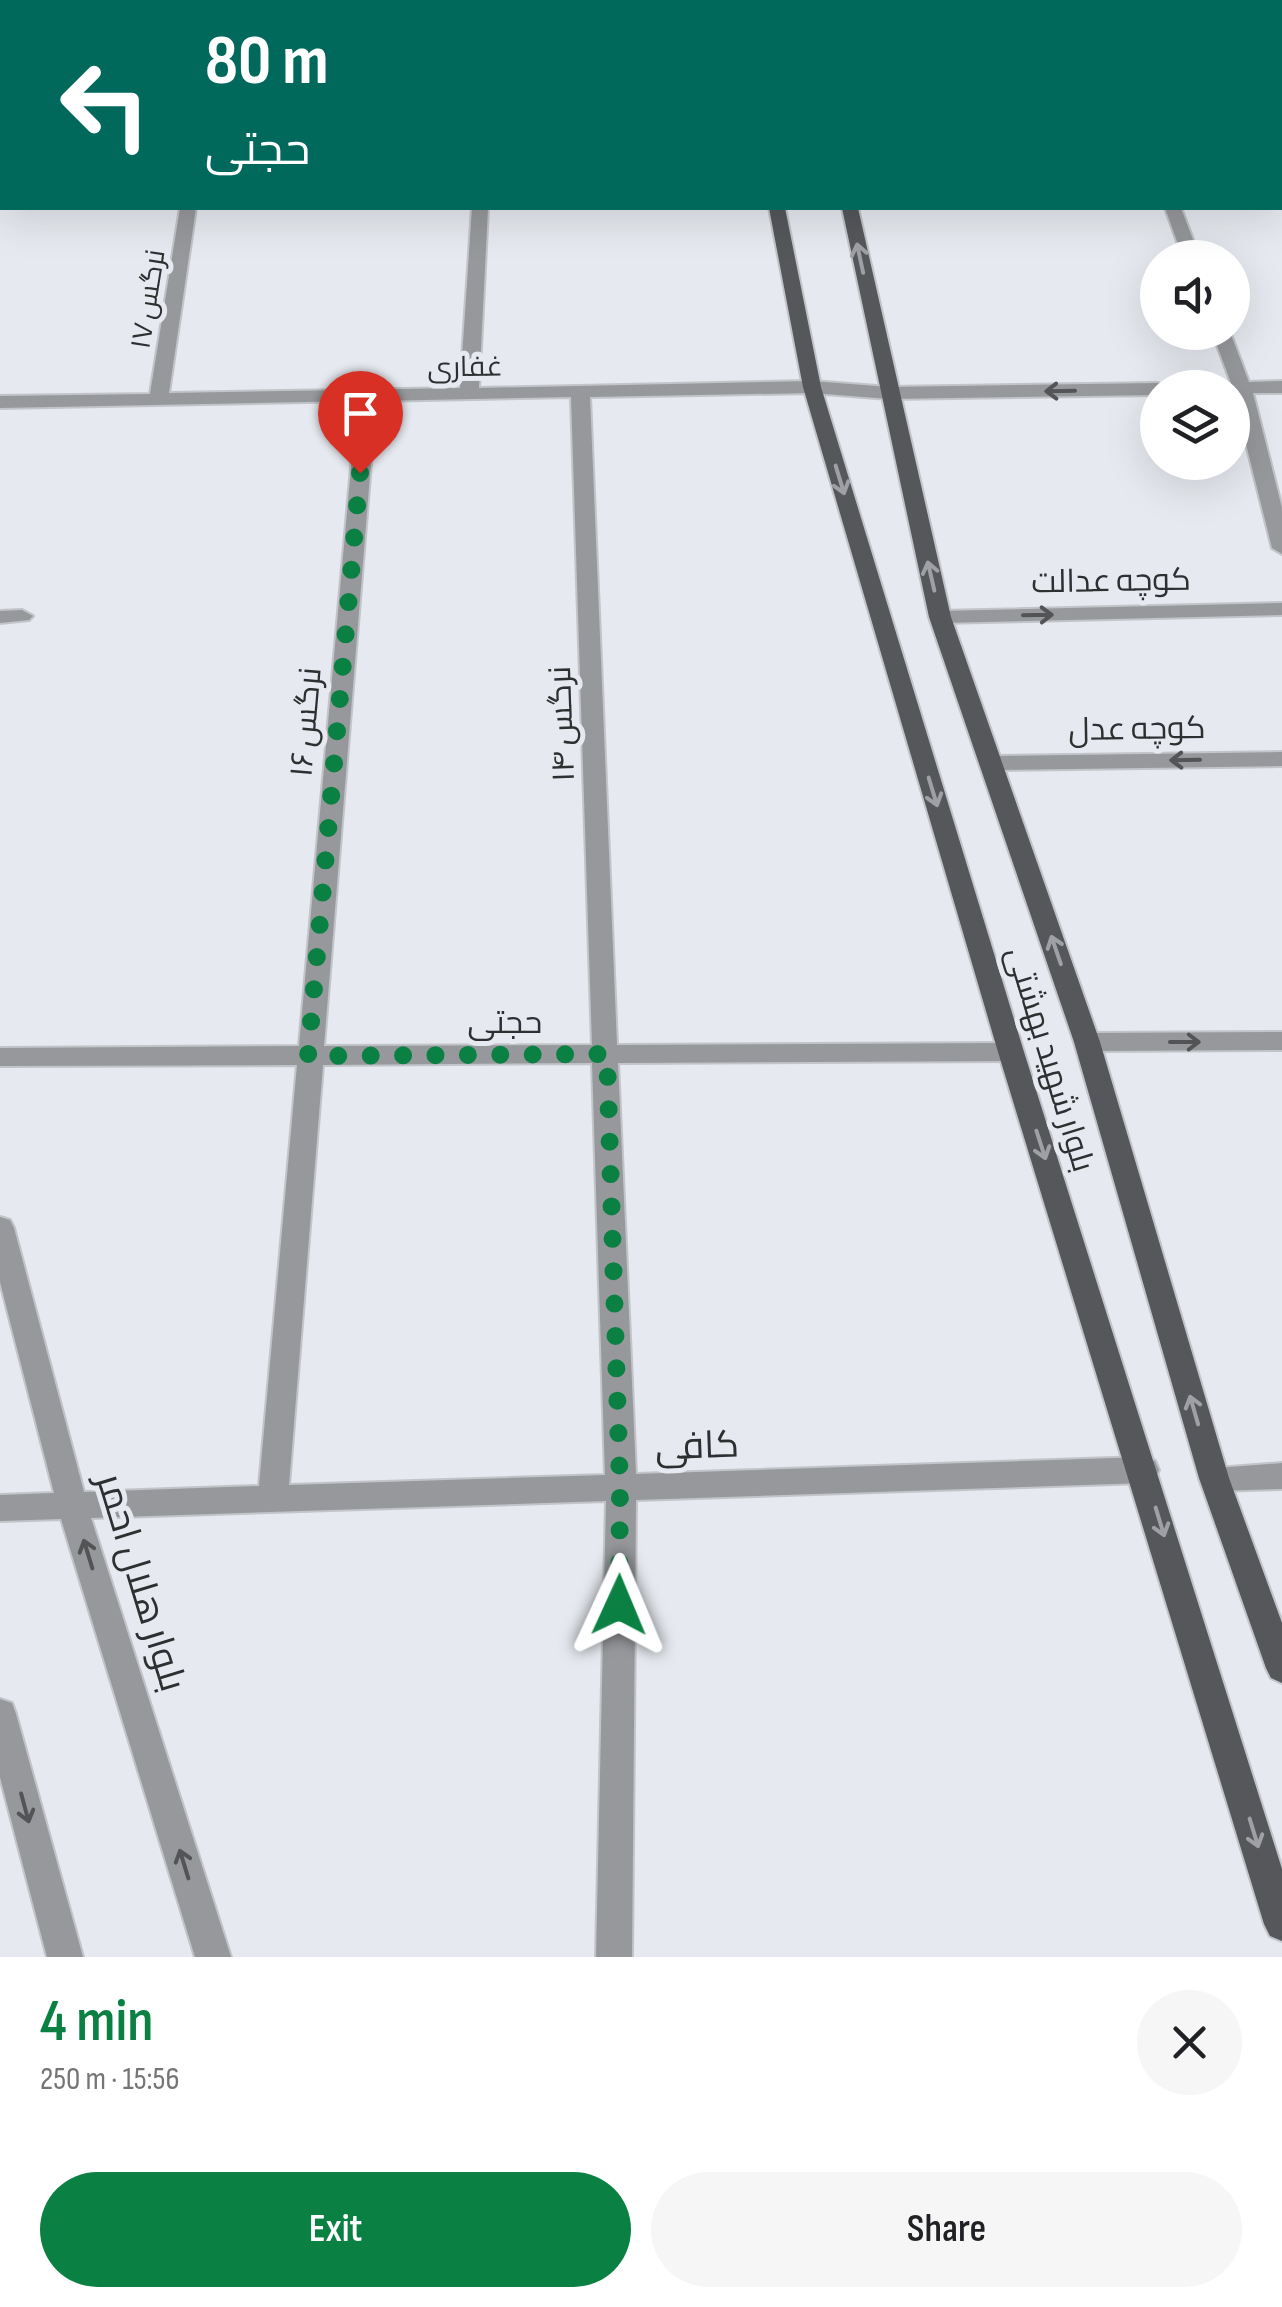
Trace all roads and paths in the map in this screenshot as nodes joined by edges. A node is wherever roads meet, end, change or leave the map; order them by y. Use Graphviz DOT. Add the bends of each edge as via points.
graph roads {
  1 [pos="188,210"];
  2 [pos="480,210"];
  3 [pos="776,210"];
  4 [pos="850,210"];
  5 [pos="1174,210"];
  6 [pos="1185,240"];
  7 [pos="812,387"];
  8 [pos="1282,387"];
  9 [pos="1250,388"];
  10 [pos="1140,389"];
  11 [pos="580,391"];
  12 [pos="469,393"];
  13 [pos="889,393"];
  14 [pos="367,395"];
  15 [pos="160,399"];
  16 [pos="0,402"];
  17 [pos="1250,434"];
  18 [pos="1282,548"];
  19 [pos="1282,609"];
  20 [pos="940,617"];
  21 [pos="1282,758"];
  22 [pos="993,763"];
  23 [pos="1282,1041"];
  24 [pos="1087,1042"];
  25 [pos="1011,1052"];
  26 [pos="607,1054"];
  27 [pos="0,1056"];
  28 [pos="308,1056"];
  29 [pos="0,1228"];
  30 [pos="1144,1470"];
  31 [pos="1282,1476"];
  32 [pos="1214,1478"];
  33 [pos="620,1488"];
  34 [pos="272,1499"];
  35 [pos="72,1505"];
  36 [pos="0,1508"];
  37 [pos="1282,1668"];
  38 [pos="0,1714"];
  39 [pos="1282,1924"];
  40 [pos="65,1957"];
  41 [pos="213,1957"];
  42 [pos="614,1957"];
  1 -- 15 [label="street, نرگس ۱۷"];
  2 -- 12 [label="street"];
  3 -- 7 [label="main road, بلوار شهید بهشتی"];
  13 -- 4 [label="main road, بلوار شهید بهشتی, one-way"];
  5 -- 6 [label="street"];
  7 -- 11 [label="street, غفاری"];
  7 -- 13 [label="street, غفاری"];
  7 -- 25 [label="main road, بلوار شهید بهشتی, one-way"];
  8 -- 9 [label="street"];
  10 -- 13 [label="street, one-way"];
  11 -- 12 [label="street, غفاری"];
  11 -- 26 [label="street, نرگس ۱۴"];
  12 -- 14 [label="street, غفاری"];
  20 -- 13 [label="main road, بلوار شهید بهشتی, one-way"];
  14 -- 15 [label="street, غفاری"];
  14 -- 28 [label="street, نرگس ۱۶"];
  15 -- 16 [label="street, غفاری"];
  17 -- 18 [label="street"];
  20 -- 19 [label="street, کوچه عدالت, one-way"];
  20 -- 22 [label="main road, بلوار شهید بهشتی"];
  21 -- 22 [label="street, کوچه عدل, one-way"];
  24 -- 22 [label="main road, بلوار شهید بهشتی, one-way"];
  24 -- 23 [label="street, one-way"];
  32 -- 24 [label="main road, بلوار شهید بهشتی, one-way"];
  25 -- 26 [label="street, حجتی"];
  25 -- 30 [label="main road, بلوار شهید بهشتی, one-way"];
  26 -- 28 [label="street, حجتی"];
  26 -- 33 [label="street, نرگس ۱۴"];
  27 -- 28 [label="street, حجتی"];
  28 -- 34 [label="street, نرگس ۱۶"];
  29 -- 35 [label="street, بلوار هلال احمر"];
  30 -- 33 [label="street, کافی"];
  30 -- 39 [label="main road, بلوار شهید بهشتی, one-way"];
  31 -- 32 [label="street"];
  32 -- 37 [label="main road, بلوار شهید بهشتی"];
  33 -- 34 [label="street, کافی"];
  33 -- 42 [label="street, نرگس ۱۴"];
  34 -- 35 [label="street, کافی"];
  35 -- 36 [label="street, کافی"];
  41 -- 35 [label="street, بلوار هلال احمر, one-way"];
  38 -- 40 [label="street, one-way"];
}
